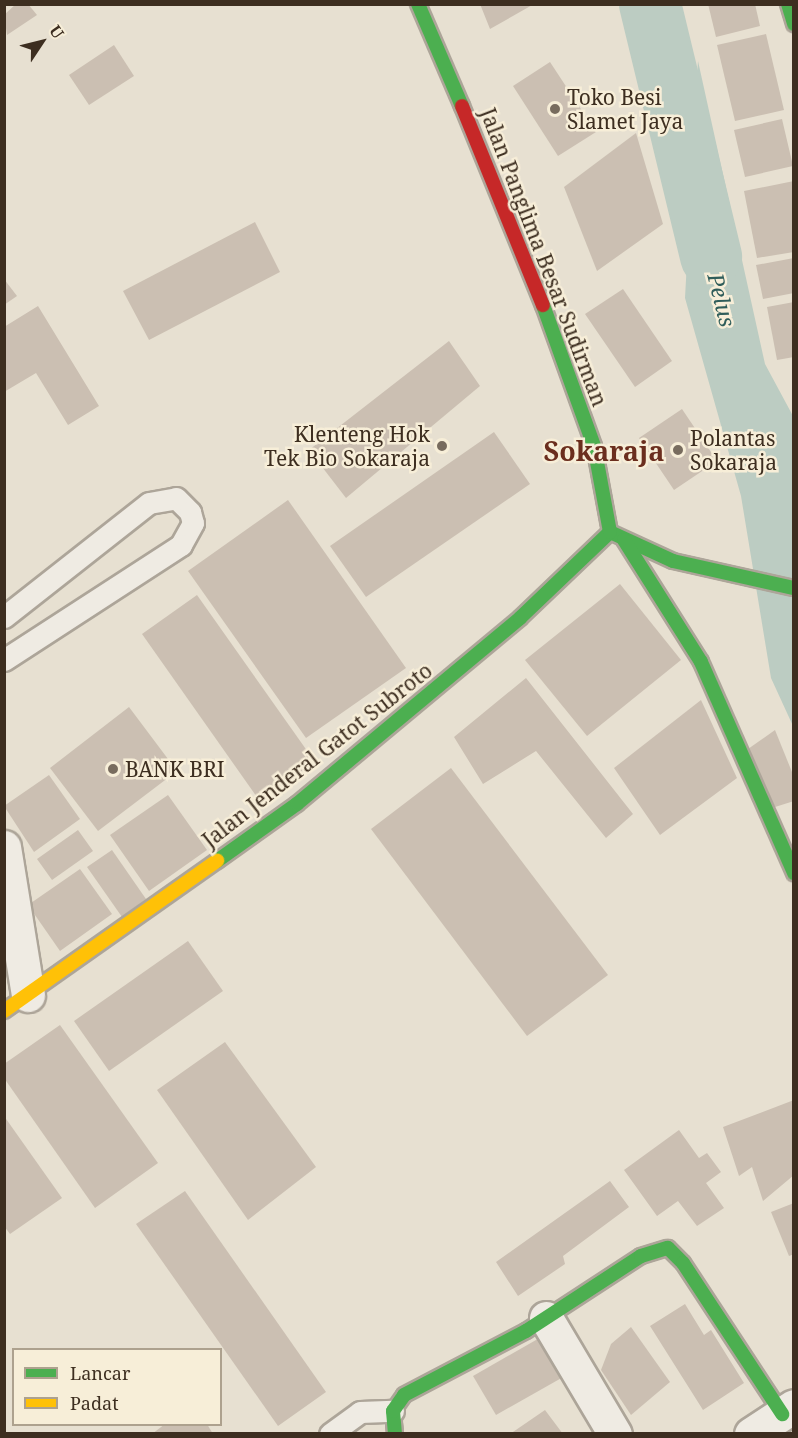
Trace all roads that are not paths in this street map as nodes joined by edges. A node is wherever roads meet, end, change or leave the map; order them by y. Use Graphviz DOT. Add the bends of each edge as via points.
graph roads {
  1 [pos="418,4"];
  2 [pos="788,4"];
  3 [pos="794,24"];
  4 [pos="610,532"];
  5 [pos="624,540"];
  6 [pos="794,588"];
  7 [pos="4,617"];
  8 [pos="4,660"];
  9 [pos="4,847"];
  10 [pos="794,873"];
  11 [pos="16,1003"];
  12 [pos="546,1318"];
  13 [pos="788,1410"];
  14 [pos="393,1412"];
  15 [pos="330,1434"];
  16 [pos="395,1434"];
  17 [pos="615,1434"];
  18 [pos="751,1434"];
  1 -- 4 [label="main road, Jalan Panglima Besar Sudirman" via="516,230 594,446"];
  2 -- 3 [label="main road"];
  4 -- 5 [label="main road"];
  4 -- 11 [label="main road, Jalan Jenderal Gatot Subroto" via="520,618 297,804"];
  5 -- 6 [label="main road" via="673,561"];
  5 -- 10 [label="main road" via="701,662"];
  7 -- 8 [label="lane" via="149,503 176,498 190,512 193,523 182,545"];
  9 -- 11 [label="street"];
  12 -- 13 [label="main road" via="641,1256 668,1248 683,1263"];
  12 -- 14 [label="main road" via="404,1395"];
  12 -- 17 [label="street"];
  13 -- 18 [label="street"];
  14 -- 15 [label="lane" via="360,1412"];
  14 -- 16 [label="main road"];
}
